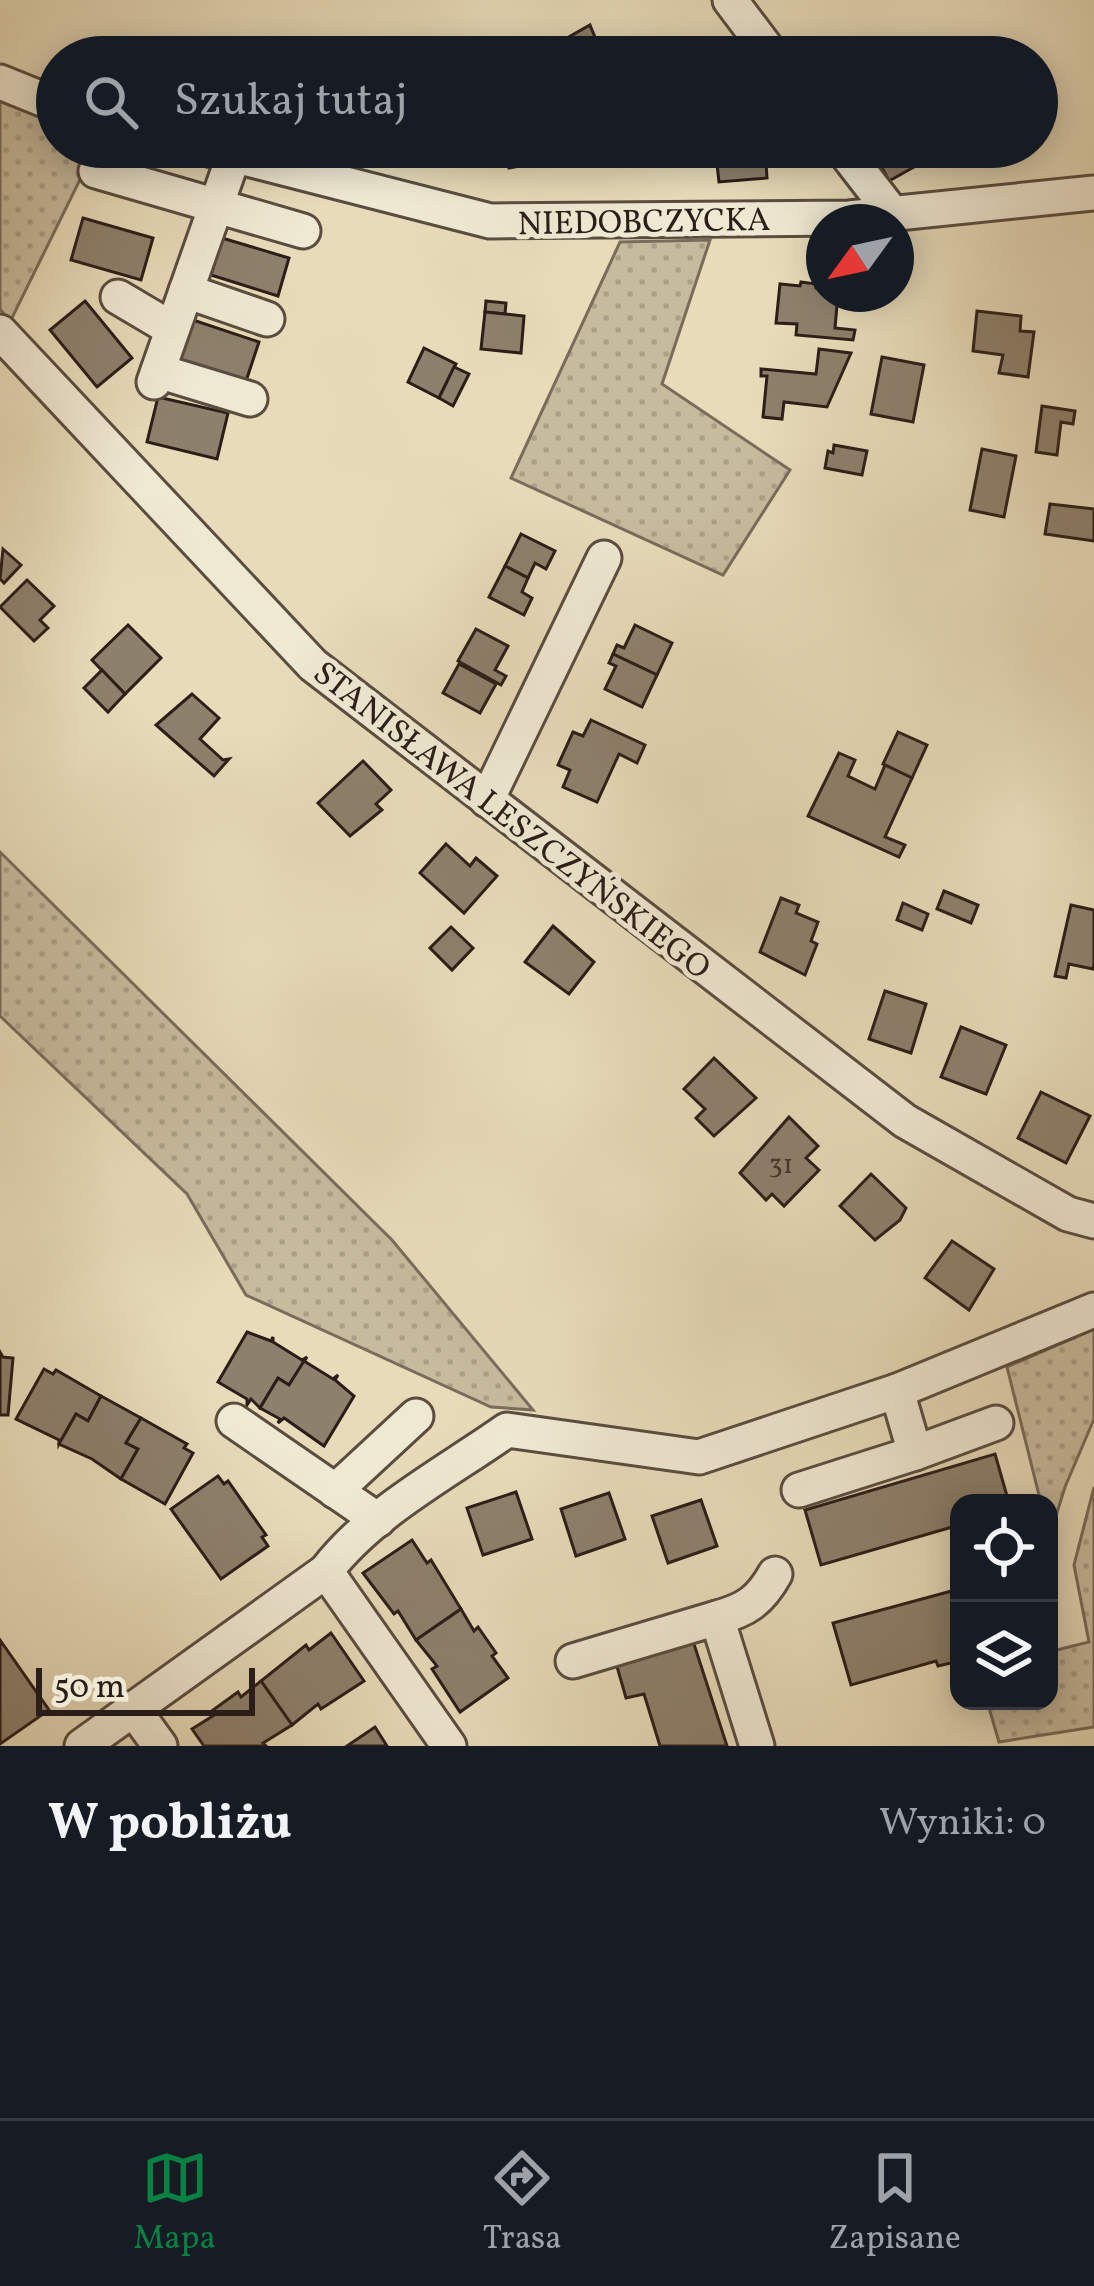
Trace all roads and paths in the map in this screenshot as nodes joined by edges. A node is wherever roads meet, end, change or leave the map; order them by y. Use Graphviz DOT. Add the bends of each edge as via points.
graph roads {
  1 [pos="730,0"];
  2 [pos="757,36"];
  3 [pos="0,82"];
  4 [pos="36,96"];
  5 [pos="217,168"];
  6 [pos="284,168"];
  7 [pos="858,168"];
  8 [pos="96,171"];
  9 [pos="1094,193"];
  10 [pos="885,204"];
  11 [pos="216,206"];
  12 [pos="914,211"];
  13 [pos="806,218"];
  14 [pos="303,231"];
  15 [pos="186,291"];
  16 [pos="118,297"];
  17 [pos="267,319"];
  18 [pos="172,329"];
  19 [pos="0,332"];
  20 [pos="250,399"];
  21 [pos="604,558"];
  22 [pos="488,800"];
  23 [pos="1094,1221"];
  24 [pos="1094,1310"];
  25 [pos="897,1390"];
  26 [pos="416,1416"];
  27 [pos="234,1421"];
  28 [pos="996,1424"];
  29 [pos="915,1453"];
  30 [pos="799,1490"];
  31 [pos="335,1491"];
  32 [pos="378,1520"];
  33 [pos="326,1571"];
  34 [pos="775,1574"];
  35 [pos="717,1618"];
  36 [pos="573,1660"];
  37 [pos="134,1710"];
  38 [pos="82,1746"];
  39 [pos="160,1746"];
  40 [pos="449,1746"];
  41 [pos="757,1746"];
  1 -- 2 [label="street"];
  3 -- 4 [label="street"];
  5 -- 11 [label="street"];
  6 -- 13 [label="street, NIEDOBCZYCKA" via="490,221"];
  7 -- 10 [label="street"];
  8 -- 11 [label="street"];
  9 -- 12 [label="street, NIEDOBCZYCKA"];
  11 -- 14 [label="street"];
  11 -- 15 [label="street"];
  15 -- 17 [label="street"];
  15 -- 18 [label="street"];
  16 -- 18 [label="street"];
  18 -- 20 [label="street" via="156,376"];
  19 -- 22 [label="street, STANISŁAWA LESZCZYŃSKIEGO" via="313,665"];
  21 -- 22 [label="street"];
  22 -- 23 [label="street, STANISŁAWA LESZCZYŃSKIEGO" via="905,1121"];
  24 -- 25 [label="street"];
  25 -- 29 [label="street"];
  25 -- 32 [label="street" via="699,1457 507,1430"];
  26 -- 31 [label="street"];
  27 -- 31 [label="street"];
  28 -- 29 [label="street"];
  29 -- 30 [label="street"];
  31 -- 32 [label="street"];
  32 -- 33 [label="street"];
  33 -- 37 [label="street"];
  33 -- 40 [label="street"];
  34 -- 35 [label="street" via="746,1610"];
  35 -- 36 [label="street"];
  35 -- 41 [label="street"];
  37 -- 38 [label="street"];
  37 -- 39 [label="street"];
}
